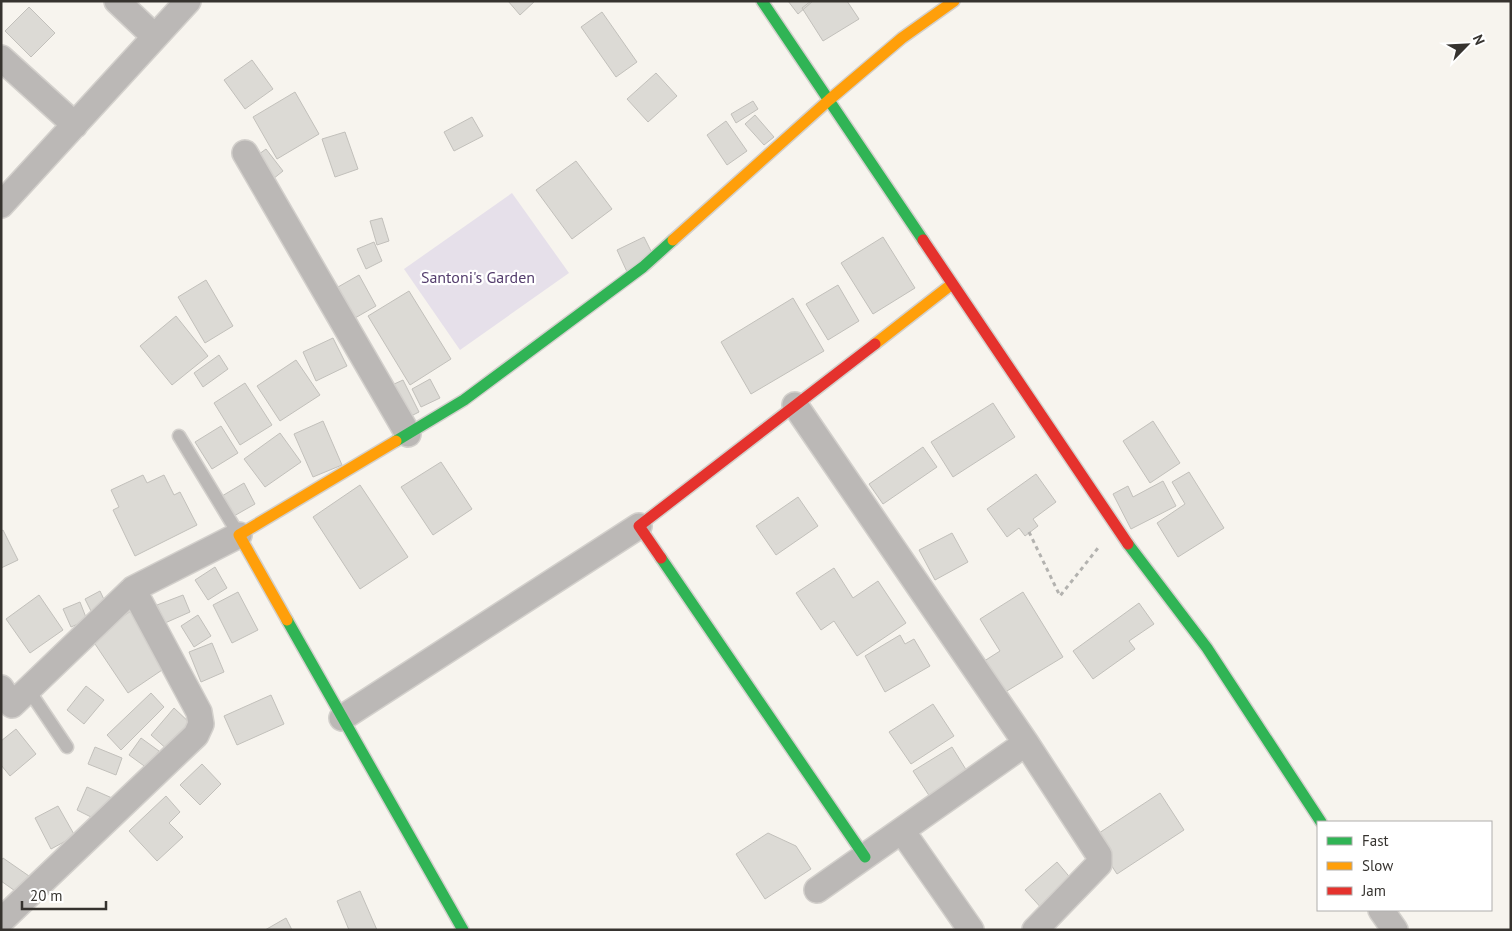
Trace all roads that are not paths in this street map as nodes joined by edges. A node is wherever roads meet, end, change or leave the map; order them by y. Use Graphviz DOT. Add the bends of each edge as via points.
graph roads {
  1 [pos="117,1"];
  2 [pos="762,1"];
  3 [pos="954,1"];
  4 [pos="179,6"];
  5 [pos="156,37"];
  6 [pos="1,58"];
  7 [pos="829,100"];
  8 [pos="74,125"];
  9 [pos="245,153"];
  10 [pos="1,205"];
  11 [pos="952,284"];
  12 [pos="795,405"];
  13 [pos="408,434"];
  14 [pos="179,436"];
  15 [pos="639,526"];
  16 [pos="239,536"];
  17 [pos="133,590"];
  18 [pos="1,688"];
  19 [pos="28,689"];
  20 [pos="342,718"];
  21 [pos="1026,743"];
  22 [pos="67,747"];
  23 [pos="1319,821"];
  24 [pos="902,831"];
  25 [pos="865,858"];
  26 [pos="817,890"];
  27 [pos="1382,911"];
  28 [pos="1,921"];
  29 [pos="463,930"];
  30 [pos="971,930"];
  31 [pos="1035,930"];
  32 [pos="1395,930"];
  1 -- 5 [label="street"];
  2 -- 7 [label="street"];
  3 -- 7 [label="street" via="902,38"];
  4 -- 5 [label="street"];
  5 -- 8 [label="street"];
  6 -- 8 [label="street"];
  7 -- 11 [label="street"];
  7 -- 13 [label="street" via="643,267 464,400"];
  8 -- 10 [label="street"];
  9 -- 13 [label="street"];
  11 -- 12 [label="street"];
  11 -- 23 [label="street" via="1137,558 1207,648"];
  12 -- 15 [label="street"];
  12 -- 21 [label="street"];
  13 -- 16 [label="street"];
  14 -- 16 [label="lane"];
  15 -- 20 [label="street"];
  15 -- 25 [label="street"];
  16 -- 17 [label="street"];
  16 -- 20 [label="street"];
  17 -- 19 [label="street"];
  17 -- 28 [label="street" via="199,712 201,724 196,735"];
  18 -- 19 [label="street" via="12,705"];
  19 -- 22 [label="lane"];
  20 -- 29 [label="street"];
  21 -- 24 [label="street"];
  21 -- 31 [label="street" via="1100,860"];
  24 -- 25 [label="street"];
  24 -- 30 [label="street"];
  25 -- 26 [label="street"];
  27 -- 32 [label="street"];
}
